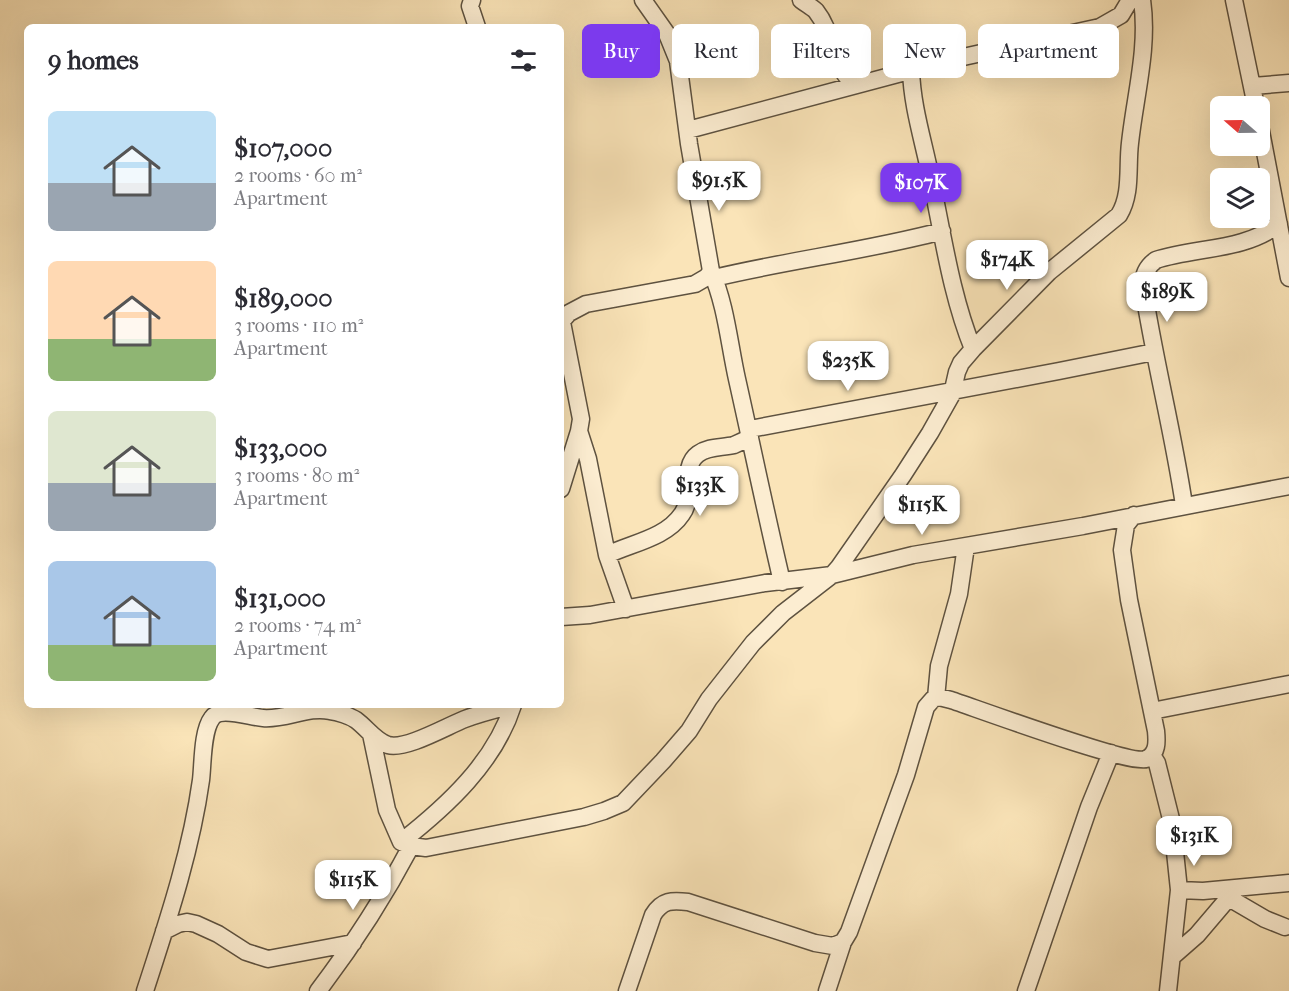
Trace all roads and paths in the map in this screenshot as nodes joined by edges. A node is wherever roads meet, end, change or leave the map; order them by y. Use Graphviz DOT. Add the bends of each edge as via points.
graph roads {
  1 [pos="472,0"];
  2 [pos="643,0"];
  3 [pos="801,0"];
  4 [pos="1130,0"];
  5 [pos="1142,0"];
  6 [pos="1234,0"];
  7 [pos="476,24"];
  8 [pos="966,57"];
  9 [pos="883,78"];
  10 [pos="912,78"];
  11 [pos="1289,83"];
  12 [pos="855,85"];
  13 [pos="1252,86"];
  14 [pos="1254,96"];
  15 [pos="688,130"];
  16 [pos="1266,156"];
  17 [pos="1279,224"];
  18 [pos="942,231"];
  19 [pos="712,274"];
  20 [pos="1289,279"];
  21 [pos="564,317"];
  22 [pos="564,334"];
  23 [pos="973,349"];
  24 [pos="1154,352"];
  25 [pos="954,390"];
  26 [pos="579,431"];
  27 [pos="750,433"];
  28 [pos="565,464"];
  29 [pos="1289,486"];
  30 [pos="1184,505"];
  31 [pos="1134,515"];
  32 [pos="966,546"];
  33 [pos="607,555"];
  34 [pos="832,575"];
  35 [pos="782,582"];
  36 [pos="626,609"];
  37 [pos="564,617"];
  38 [pos="1289,684"];
  39 [pos="936,698"];
  40 [pos="503,708"];
  41 [pos="512,708"];
  42 [pos="1152,711"];
  43 [pos="371,734"];
  44 [pos="1111,753"];
  45 [pos="1152,755"];
  46 [pos="406,844"];
  47 [pos="1289,883"];
  48 [pos="1179,890"];
  49 [pos="1233,893"];
  50 [pos="1285,927"];
  51 [pos="164,931"];
  52 [pos="843,942"];
  53 [pos="353,944"];
  54 [pos="1173,956"];
  55 [pos="145,991"];
  56 [pos="318,991"];
  57 [pos="627,991"];
  58 [pos="827,991"];
  59 [pos="1026,991"];
  60 [pos="1168,991"];
  1 -- 7 [label="street"];
  2 -- 15 [label="street" via="674,47"];
  3 -- 12 [label="street" via="824,23 839,66"];
  4 -- 8 [label="street" via="1121,15 1100,27"];
  5 -- 23 [label="street" via="1143,41 1123,209 1049,272"];
  6 -- 13 [label="street"];
  9 -- 12 [label="street"];
  10 -- 18 [label="street"];
  11 -- 13 [label="street"];
  12 -- 15 [label="street"];
  13 -- 14 [label="street"];
  15 -- 19 [label="street"];
  16 -- 17 [label="street"];
  17 -- 20 [label="street"];
  17 -- 24 [label="street" via="1256,238 1169,256 1149,265 1143,286"];
  18 -- 19 [label="street"];
  18 -- 23 [label="street"];
  19 -- 21 [label="street" via="695,284 586,304"];
  19 -- 27 [label="street"];
  22 -- 26 [label="street" via="578,399"];
  23 -- 25 [label="street" via="957,371"];
  24 -- 25 [label="street"];
  24 -- 30 [label="street" via="1173,433"];
  25 -- 27 [label="street"];
  25 -- 34 [label="street" via="918,453"];
  26 -- 28 [label="street"];
  26 -- 33 [label="street"];
  27 -- 33 [label="street" via="735,445 707,449 693,459 687,503 676,521 656,535"];
  27 -- 35 [label="street"];
  29 -- 30 [label="street"];
  30 -- 31 [label="street"];
  31 -- 32 [label="street"];
  31 -- 42 [label="street" via="1126,525 1122,550"];
  32 -- 34 [label="street"];
  32 -- 39 [label="street" via="959,594 939,666"];
  33 -- 36 [label="street"];
  34 -- 35 [label="street"];
  34 -- 46 [label="street" via="783,613 753,643 689,730 623,803 568,821 426,848"];
  35 -- 36 [label="street"];
  36 -- 37 [label="street"];
  38 -- 42 [label="street"];
  39 -- 44 [label="street" via="951,699"];
  39 -- 52 [label="street" via="926,707 898,797"];
  40 -- 43 [label="street" via="401,745 388,745"];
  41 -- 46 [label="street" via="483,763"];
  42 -- 45 [label="street" via="1156,746"];
  43 -- 46 [label="street" via="387,810"];
  43 -- 51 [label="street" via="355,719 330,711 269,718 224,711 211,718 197,810"];
  44 -- 45 [label="street" via="1139,760"];
  44 -- 59 [label="street"];
  45 -- 48 [label="street" via="1172,823"];
  46 -- 53 [label="street" via="385,894"];
  47 -- 49 [label="street"];
  48 -- 49 [label="street"];
  48 -- 54 [label="street"];
  49 -- 50 [label="street" via="1265,919"];
  49 -- 54 [label="street"];
  51 -- 53 [label="street" via="187,922 196,924 246,952 268,958"];
  51 -- 55 [label="street"];
  52 -- 57 [label="street" via="832,946 815,943 688,902 669,901 653,915"];
  52 -- 58 [label="street"];
  53 -- 56 [label="street"];
  54 -- 60 [label="street"];
}
